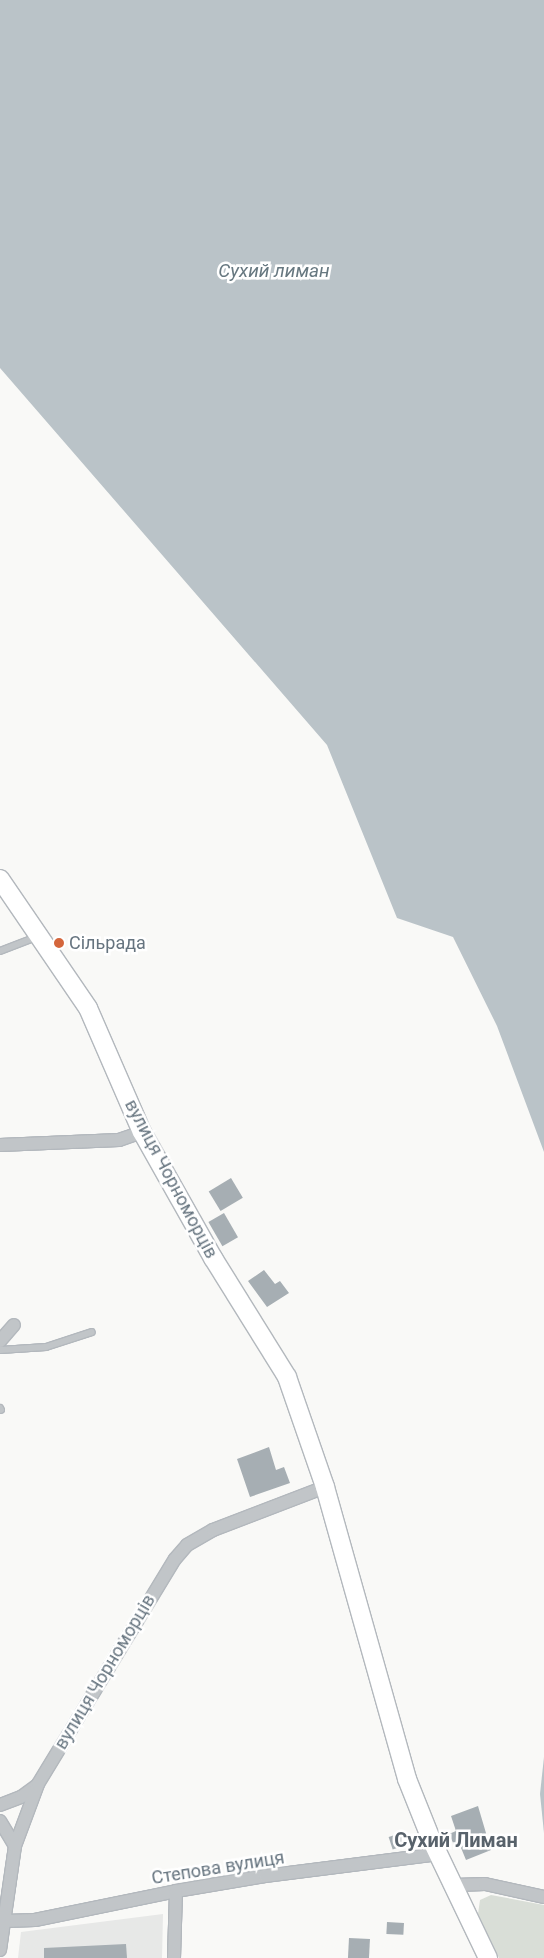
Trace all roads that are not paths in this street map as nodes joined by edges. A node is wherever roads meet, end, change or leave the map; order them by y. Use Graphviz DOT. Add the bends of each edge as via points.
graph roads {
  1 [pos="0,879"];
  2 [pos="40,935"];
  3 [pos="0,951"];
  4 [pos="142,1132"];
  5 [pos="0,1145"];
  6 [pos="14,1325"];
  7 [pos="92,1332"];
  8 [pos="0,1341"];
  9 [pos="0,1350"];
  10 [pos="325,1487"];
  11 [pos="38,1784"];
  12 [pos="0,1805"];
  13 [pos="0,1821"];
  14 [pos="15,1846"];
  15 [pos="439,1854"];
  16 [pos="455,1885"];
  17 [pos="176,1891"];
  18 [pos="544,1897"];
  19 [pos="4,1921"];
  20 [pos="0,1950"];
  21 [pos="174,1958"];
  22 [pos="488,1958"];
  1 -- 2 [label="main road, вулиця Чорноморців"];
  2 -- 3 [label="lane"];
  2 -- 4 [label="main road, вулиця Чорноморців" via="88,1008"];
  4 -- 5 [label="street" via="119,1140"];
  4 -- 10 [label="main road, вулиця Чорноморців" via="213,1258 287,1377"];
  6 -- 8 [label="street"];
  7 -- 9 [label="lane" via="46,1347"];
  10 -- 11 [label="street, вулиця Чорноморців" via="213,1530 187,1545 161,1580"];
  10 -- 15 [label="main road, вулиця Чорноморців" via="387,1717 407,1779"];
  11 -- 12 [label="street" via="21,1797"];
  11 -- 14 [label="street, вулиця Чорноморців"];
  13 -- 14 [label="street"];
  14 -- 19 [label="street, вулиця Чорноморців"];
  15 -- 16 [label="main road, вулиця Чорноморців"];
  15 -- 17 [label="street, Степова вулиця"];
  16 -- 18 [label="street" via="485,1884"];
  16 -- 22 [label="main road, вулиця Чорноморців"];
  17 -- 19 [label="street, Степова вулиця" via="35,1920"];
  17 -- 21 [label="street"];
  19 -- 20 [label="street, вулиця Чорноморців"];
}
